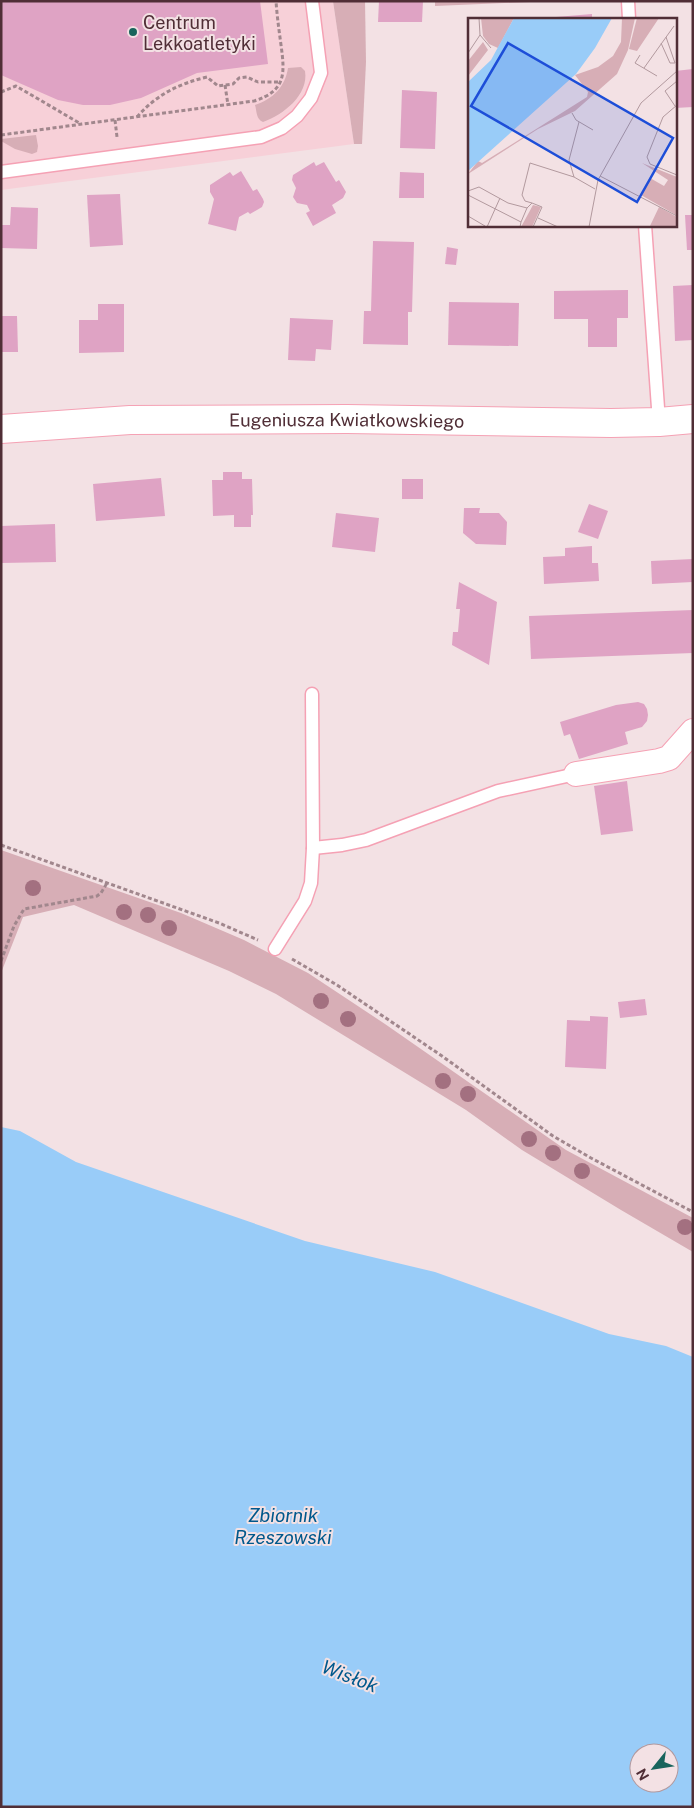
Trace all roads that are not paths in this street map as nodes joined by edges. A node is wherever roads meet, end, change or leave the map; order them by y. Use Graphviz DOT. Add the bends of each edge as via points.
graph roads {
  1 [pos="312,1"];
  2 [pos="628,1"];
  3 [pos="629,18"];
  4 [pos="1,172"];
  5 [pos="644,226"];
  6 [pos="693,419"];
  7 [pos="660,422"];
  8 [pos="1,429"];
  9 [pos="312,694"];
  10 [pos="693,731"];
  11 [pos="576,774"];
  12 [pos="312,848"];
  13 [pos="274,949"];
  1 -- 4 [label="lane" via="321,73 311,98 282,128 261,136"];
  2 -- 3 [label="lane"];
  5 -- 7 [label="lane"];
  6 -- 7 [label="street, Eugeniusza Kwiatkowskiego"];
  7 -- 8 [label="street, Eugeniusza Kwiatkowskiego" via="139,420"];
  9 -- 12 [label="lane"];
  10 -- 11 [label="street" via="669,758 659,762"];
  11 -- 12 [label="lane" via="498,791 366,840"];
  12 -- 13 [label="lane" via="311,883 305,901"];
}
